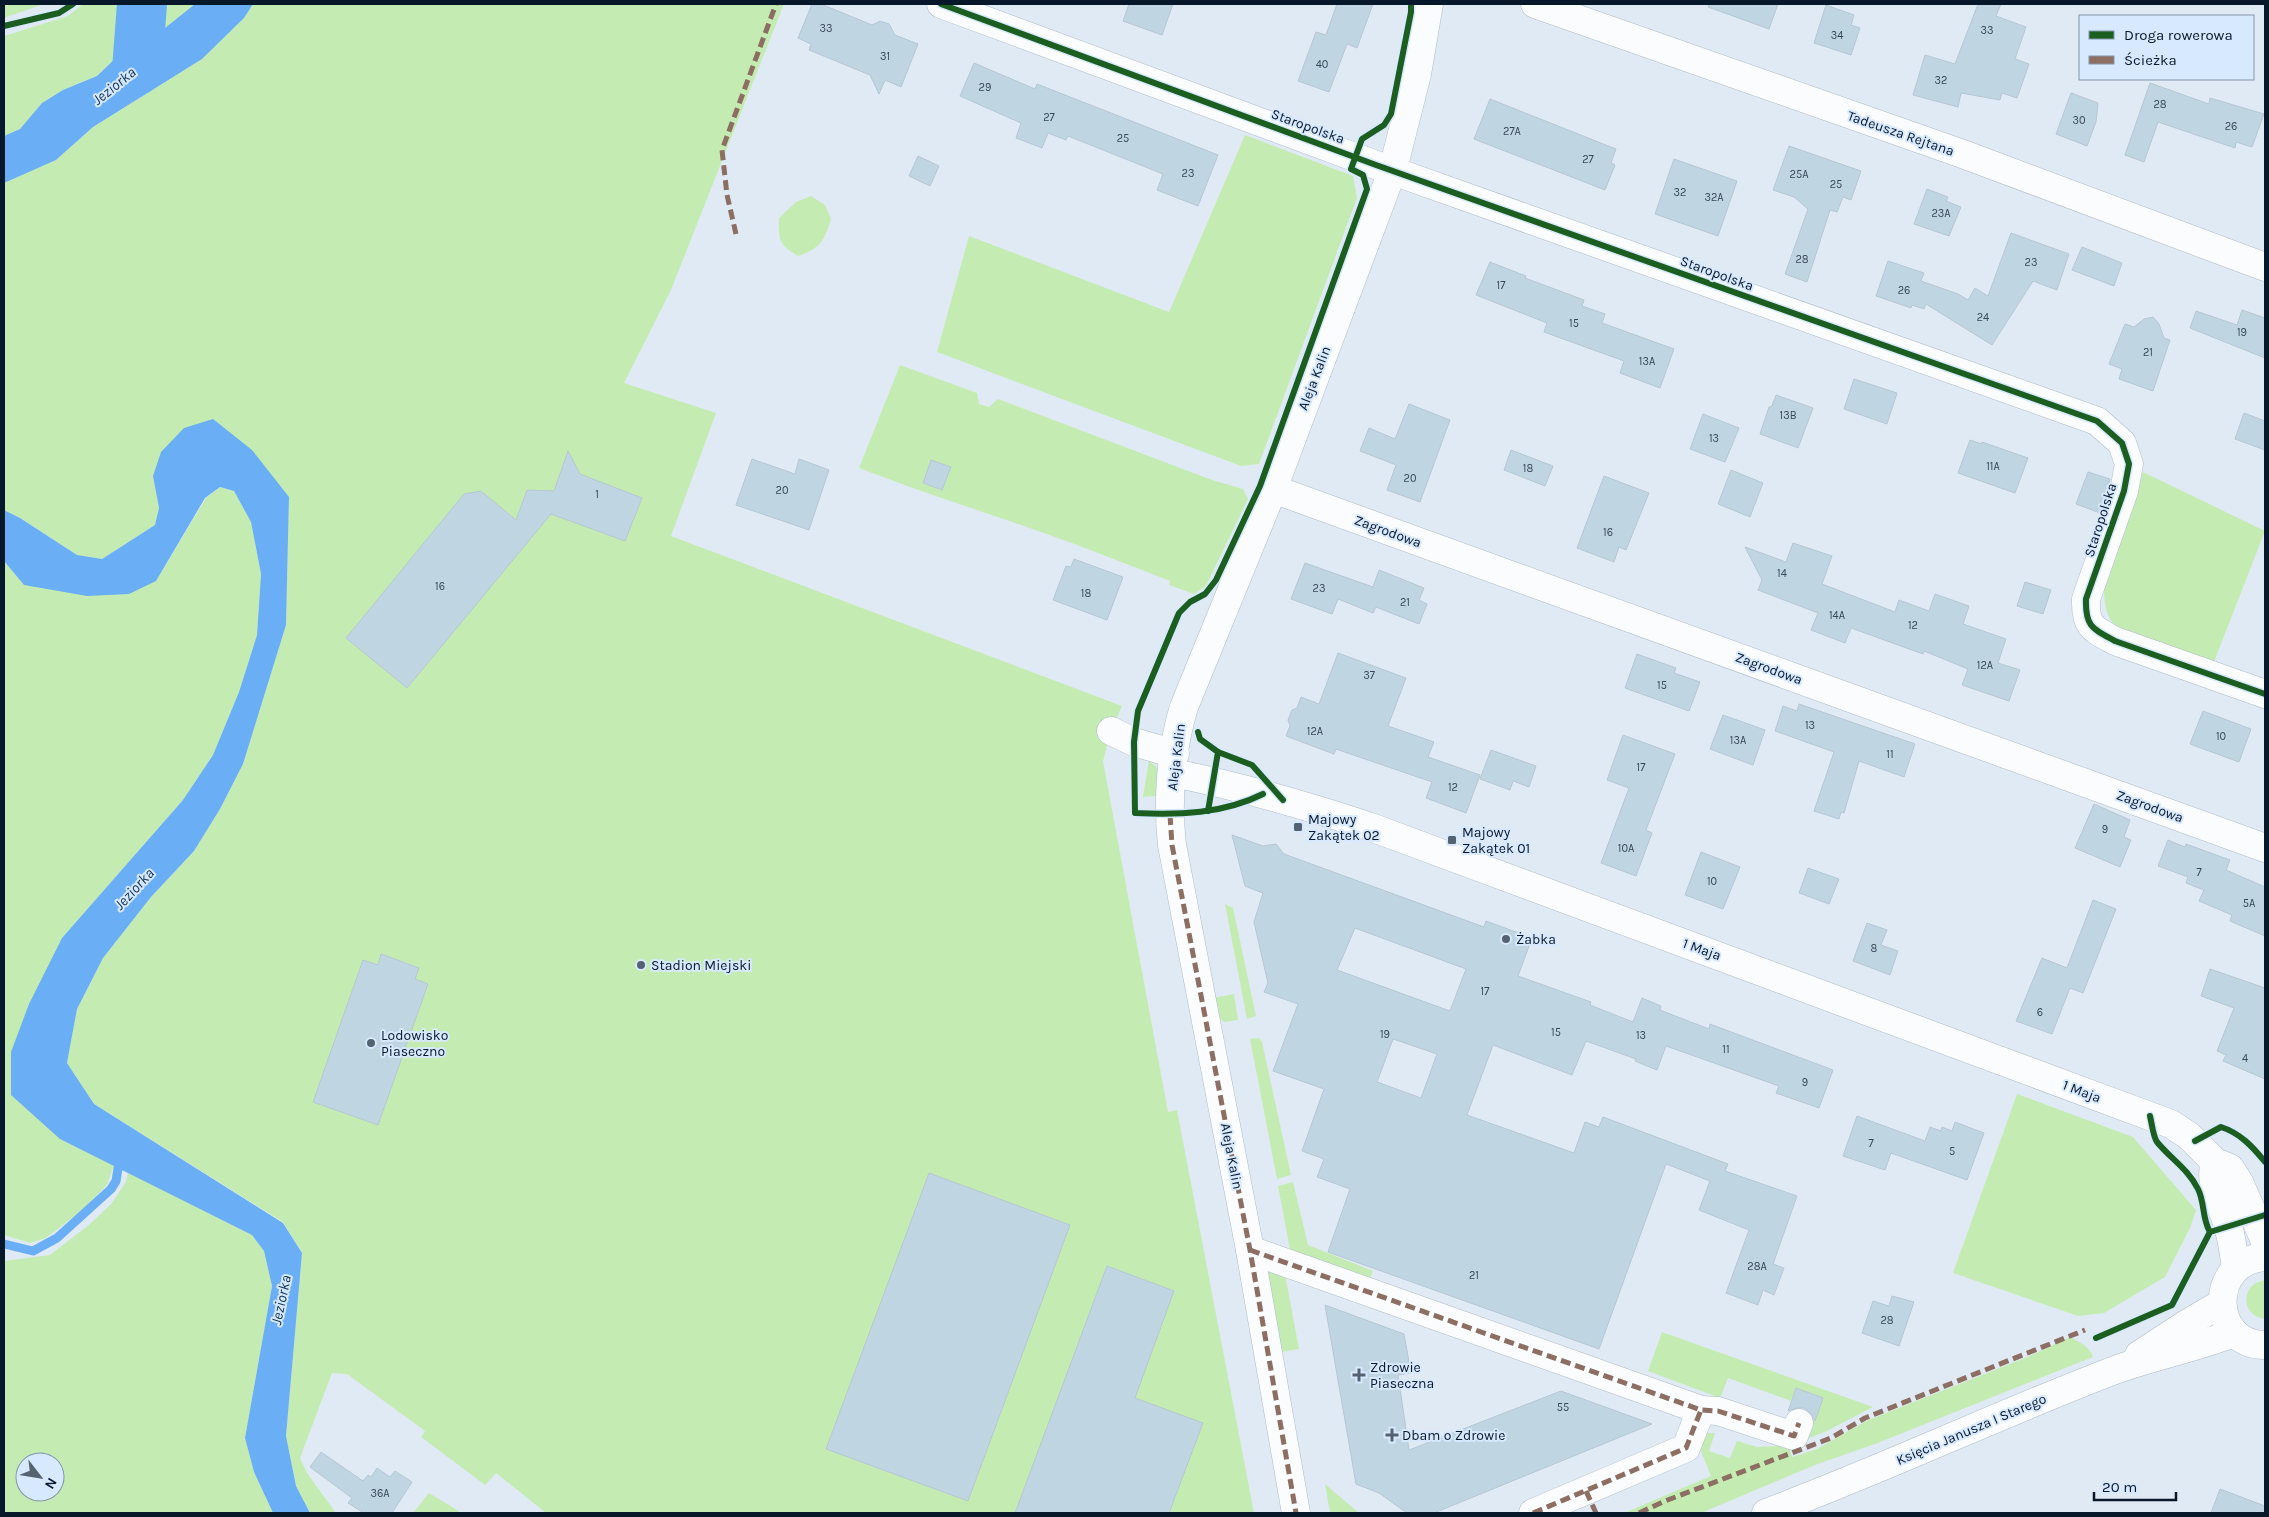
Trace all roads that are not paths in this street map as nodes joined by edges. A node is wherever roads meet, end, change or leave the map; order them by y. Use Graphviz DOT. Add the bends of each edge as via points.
graph roads {
  1 [pos="941,4"];
  2 [pos="1429,4"];
  3 [pos="1535,4"];
  4 [pos="1393,170"];
  5 [pos="2265,266"];
  6 [pos="1273,489"];
  7 [pos="2265,694"];
  8 [pos="1112,731"];
  9 [pos="1174,764"];
  10 [pos="2265,848"];
  11 [pos="2215,1162"];
  12 [pos="2265,1241"];
  13 [pos="1250,1250"];
  14 [pos="2265,1257"];
  15 [pos="2236,1268"];
  16 [pos="2222,1303"];
  17 [pos="2234,1333"];
  18 [pos="2265,1345"];
  19 [pos="2117,1370"];
  20 [pos="1701,1410"];
  21 [pos="1799,1424"];
  22 [pos="1826,1491"];
  23 [pos="1296,1513"];
  24 [pos="1533,1513"];
  25 [pos="1766,1513"];
  26 [pos="1791,1513"];
  1 -- 4 [label="street, Staropolska"];
  2 -- 4 [label="street, Aleja Kalin" via="1418,74"];
  3 -- 5 [label="street, Tadeusza Rejtana" via="1960,153"];
  4 -- 6 [label="street, Aleja Kalin"];
  4 -- 7 [label="street, Staropolska" via="2097,421 2122,443 2129,464 2124,491 2086,599 2085,614 2092,629 2115,641"];
  6 -- 9 [label="street, Aleja Kalin" via="1184,707 1178,725"];
  6 -- 10 [label="street, Zagrodowa"];
  8 -- 9 [label="street, 1 Maja"];
  9 -- 11 [label="street, 1 Maja" via="1214,781 1340,817 2171,1124 2189,1136"];
  9 -- 13 [label="street, Aleja Kalin" via="1170,815 1172,845"];
  11 -- 12 [label="street, 1 Maja" via="2230,1168 2240,1182"];
  11 -- 15 [label="street" via="2213,1183 2228,1226"];
  13 -- 20 [label="street"];
  13 -- 23 [label="street, Aleja Kalin"];
  14 -- 15 [label="street" via="2249,1260"];
  15 -- 16 [label="street" via="2227,1279"];
  16 -- 17 [label="street" via="2226,1322"];
  16 -- 19 [label="street, Księcia Janusza I Starego"];
  17 -- 18 [label="street" via="2246,1341"];
  17 -- 19 [label="street, Księcia Janusza I Starego"];
  19 -- 22 [label="street, Księcia Janusza I Starego"];
  20 -- 21 [label="street" via="1718,1411 1794,1436"];
  20 -- 24 [label="street" via="1686,1448"];
  22 -- 25 [label="street, Księcia Janusza I Starego"];
  22 -- 26 [label="street, Księcia Janusza I Starego"];
}
